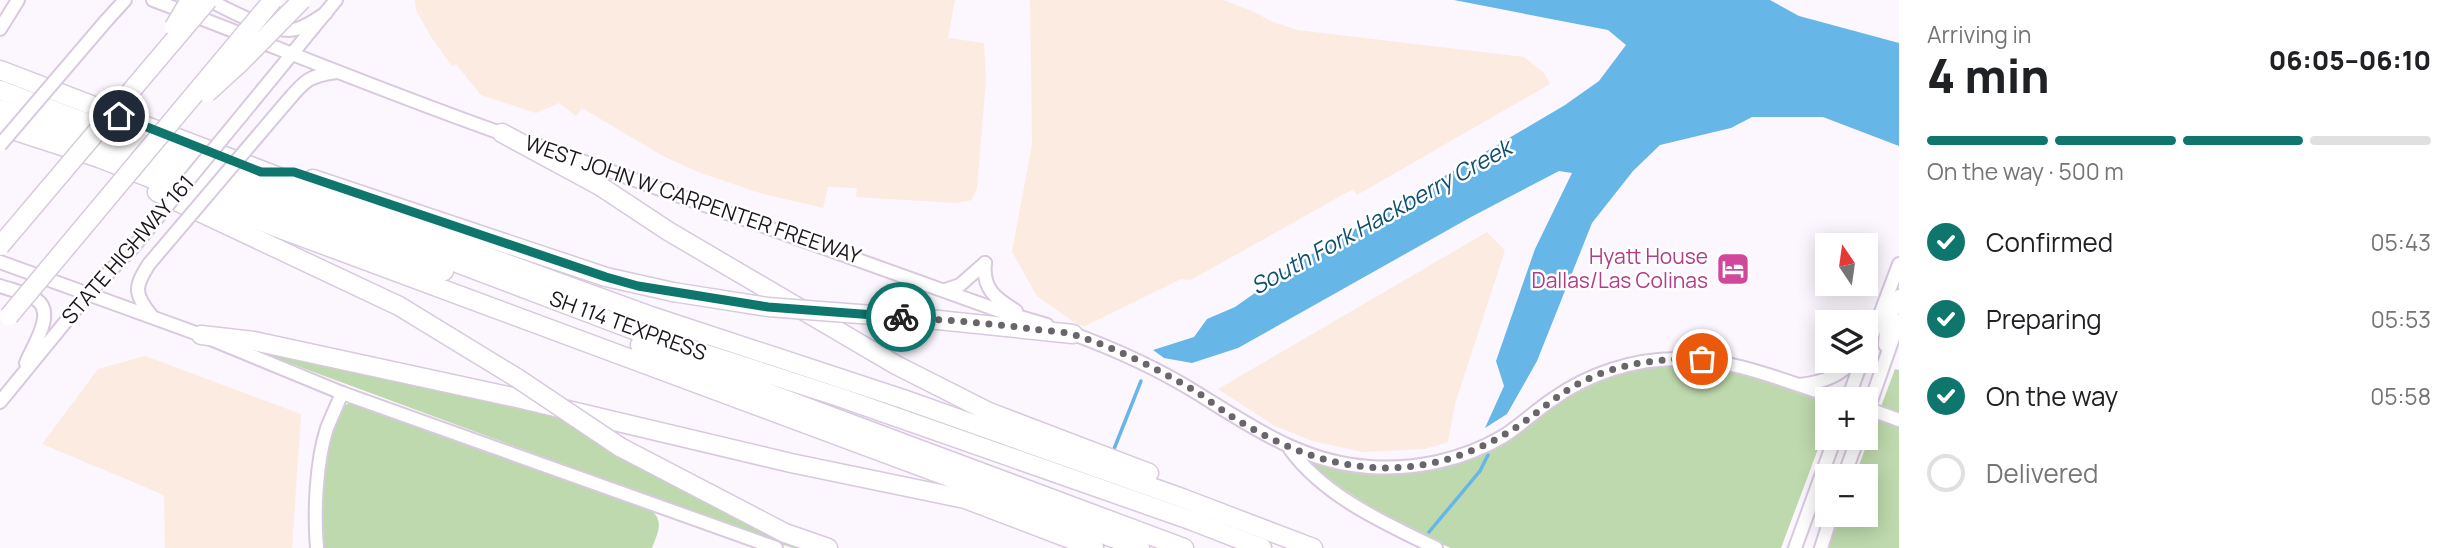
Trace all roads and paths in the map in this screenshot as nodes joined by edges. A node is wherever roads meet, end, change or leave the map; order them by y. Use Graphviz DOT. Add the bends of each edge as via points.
graph roads {
  1 [pos="125,0"];
  2 [pos="153,0"];
  3 [pos="190,0"];
  4 [pos="208,0"];
  5 [pos="273,0"];
  6 [pos="302,0"];
  7 [pos="336,0"];
  8 [pos="18,1"];
  9 [pos="326,13"];
  10 [pos="0,29"];
  11 [pos="292,53"];
  12 [pos="153,64"];
  13 [pos="0,70"];
  14 [pos="337,72"];
  15 [pos="0,90"];
  16 [pos="0,109"];
  17 [pos="0,126"];
  18 [pos="502,133"];
  19 [pos="157,137"];
  20 [pos="0,145"];
  21 [pos="99,158"];
  22 [pos="261,172"];
  23 [pos="0,246"];
  24 [pos="0,262"];
  25 [pos="1899,264"];
  26 [pos="0,286"];
  27 [pos="945,290"];
  28 [pos="89,293"];
  29 [pos="1899,296"];
  30 [pos="1881,309"];
  31 [pos="1878,314"];
  32 [pos="153,317"];
  33 [pos="1878,318"];
  34 [pos="1030,320"];
  35 [pos="4,321"];
  36 [pos="1899,321"];
  37 [pos="1073,334"];
  38 [pos="201,335"];
  39 [pos="1886,357"];
  40 [pos="23,373"];
  41 [pos="1837,373"];
  42 [pos="1796,385"];
  43 [pos="1875,387"];
  44 [pos="1815,391"];
  45 [pos="342,393"];
  46 [pos="0,402"];
  47 [pos="1878,414"];
  48 [pos="1899,420"];
  49 [pos="1289,447"];
  50 [pos="1831,450"];
  51 [pos="1182,498"];
  52 [pos="1828,527"];
  53 [pos="317,548"];
  54 [pos="776,548"];
  55 [pos="828,548"];
  56 [pos="1094,548"];
  57 [pos="1136,548"];
  58 [pos="1184,548"];
  59 [pos="1262,548"];
  60 [pos="1314,548"];
  61 [pos="1436,548"];
  62 [pos="1795,548"];
  63 [pos="1821,548"];
  1 -- 20 [label="main road, bridge"];
  2 -- 11 [label="main road, WEST JOHN W CARPENTER FREEWAY"];
  3 -- 12 [label="highway, bridge"];
  4 -- 9 [label="main road" via="274,29 299,28"];
  4 -- 12 [label="highway, bridge"];
  5 -- 19 [label="highway, bridge"];
  6 -- 19 [label="highway, bridge"];
  7 -- 9 [label="main road, STATE HIGHWAY 161"];
  8 -- 10 [label="main road"];
  9 -- 11 [label="main road, STATE HIGHWAY 161"];
  11 -- 14 [label="main road, WEST JOHN W CARPENTER FREEWAY"];
  11 -- 28 [label="main road, STATE HIGHWAY 161, bridge" via="135,245"];
  12 -- 23 [label="highway, bridge"];
  13 -- 22 [label="highway"];
  14 -- 18 [label="main road, WEST JOHN W CARPENTER FREEWAY"];
  14 -- 32 [label="main road, bridge" via="315,75 303,83 149,264 137,282 137,293"];
  15 -- 59 [label="highway, SH 114 TEXPRESS" via="648,335 839,397"];
  16 -- 58 [label="highway, SH 114 TEXPRESS"];
  17 -- 21 [label="highway"];
  18 -- 27 [label="main road, WEST JOHN W CARPENTER FREEWAY"];
  18 -- 51 [label="highway" via="600,186 896,365 998,416 1156,476"];
  19 -- 35 [label="highway, bridge"];
  21 -- 55 [label="highway, bridge" via="201,214 399,306 620,447 785,533"];
  21 -- 57 [label="highway"];
  22 -- 37 [label="highway, bridge" via="294,172 606,277 673,292 768,307"];
  22 -- 51 [label="highway" via="652,316"];
  24 -- 28 [label="main road"];
  25 -- 30 [label="main road"];
  26 -- 40 [label="main road" via="37,300 44,312 44,324"];
  27 -- 34 [label="main road, WEST JOHN W CARPENTER FREEWAY"];
  27 -- 34 [label="main road" via="960,285 985,263 983,276 990,292"];
  28 -- 32 [label="main road"];
  28 -- 40 [label="main road, STATE HIGHWAY 161"];
  29 -- 39 [label="main road" via="1886,330"];
  30 -- 31 [label="main road"];
  30 -- 33 [label="main road"];
  32 -- 38 [label="main road"];
  34 -- 37 [label="main road, WEST JOHN W CARPENTER FREEWAY"];
  36 -- 39 [label="main road"];
  37 -- 49 [label="main road, WEST JOHN W CARPENTER FREEWAY" via="1162,373"];
  38 -- 45 [label="main road"];
  38 -- 56 [label="highway" via="280,347 965,499"];
  39 -- 43 [label="main road"];
  40 -- 46 [label="main road, STATE HIGHWAY 161"];
  41 -- 42 [label="main road"];
  42 -- 44 [label="main road"];
  42 -- 49 [label="main road" via="1728,363 1657,360 1591,378 1500,437 1439,462 1366,467"];
  45 -- 53 [label="main road" via="327,430 320,467"];
  45 -- 54 [label="main road"];
  47 -- 48 [label="main road"];
  49 -- 61 [label="main road, WEST JOHN W CARPENTER FREEWAY" via="1308,470 1347,500"];
  50 -- 62 [label="main road"];
  51 -- 60 [label="highway"];
  52 -- 63 [label="main road"];
}
